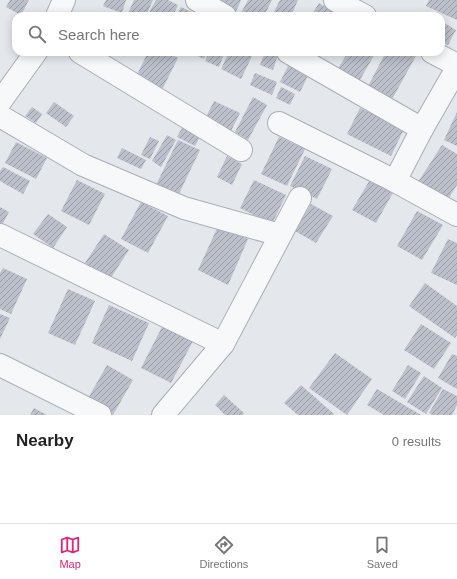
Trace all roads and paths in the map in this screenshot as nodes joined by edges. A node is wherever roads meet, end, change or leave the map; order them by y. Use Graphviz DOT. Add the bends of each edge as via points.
graph roads {
  1 [pos="64,0"];
  2 [pos="197,0"];
  3 [pos="336,0"];
  4 [pos="59,12"];
  5 [pos="218,12"];
  6 [pos="358,12"];
  7 [pos="33,56"];
  8 [pos="87,56"];
  9 [pos="295,56"];
  10 [pos="439,56"];
  11 [pos="457,67"];
  12 [pos="3,92"];
  13 [pos="0,116"];
  14 [pos="279,123"];
  15 [pos="422,129"];
  16 [pos="241,150"];
  17 [pos="395,180"];
  18 [pos="300,198"];
  19 [pos="457,215"];
  20 [pos="0,235"];
  21 [pos="280,235"];
  22 [pos="223,344"];
  23 [pos="0,365"];
  24 [pos="100,415"];
  25 [pos="163,415"];
  1 -- 4 [label="street"];
  2 -- 5 [label="street"];
  3 -- 6 [label="street"];
  7 -- 12 [label="street"];
  8 -- 16 [label="street"];
  9 -- 15 [label="street"];
  10 -- 11 [label="street"];
  11 -- 15 [label="street"];
  13 -- 21 [label="street" via="83,164 184,208"];
  14 -- 17 [label="street"];
  15 -- 17 [label="street"];
  17 -- 19 [label="street"];
  18 -- 21 [label="street"];
  20 -- 22 [label="street"];
  21 -- 22 [label="street"];
  22 -- 25 [label="street"];
  23 -- 24 [label="street"];
}
